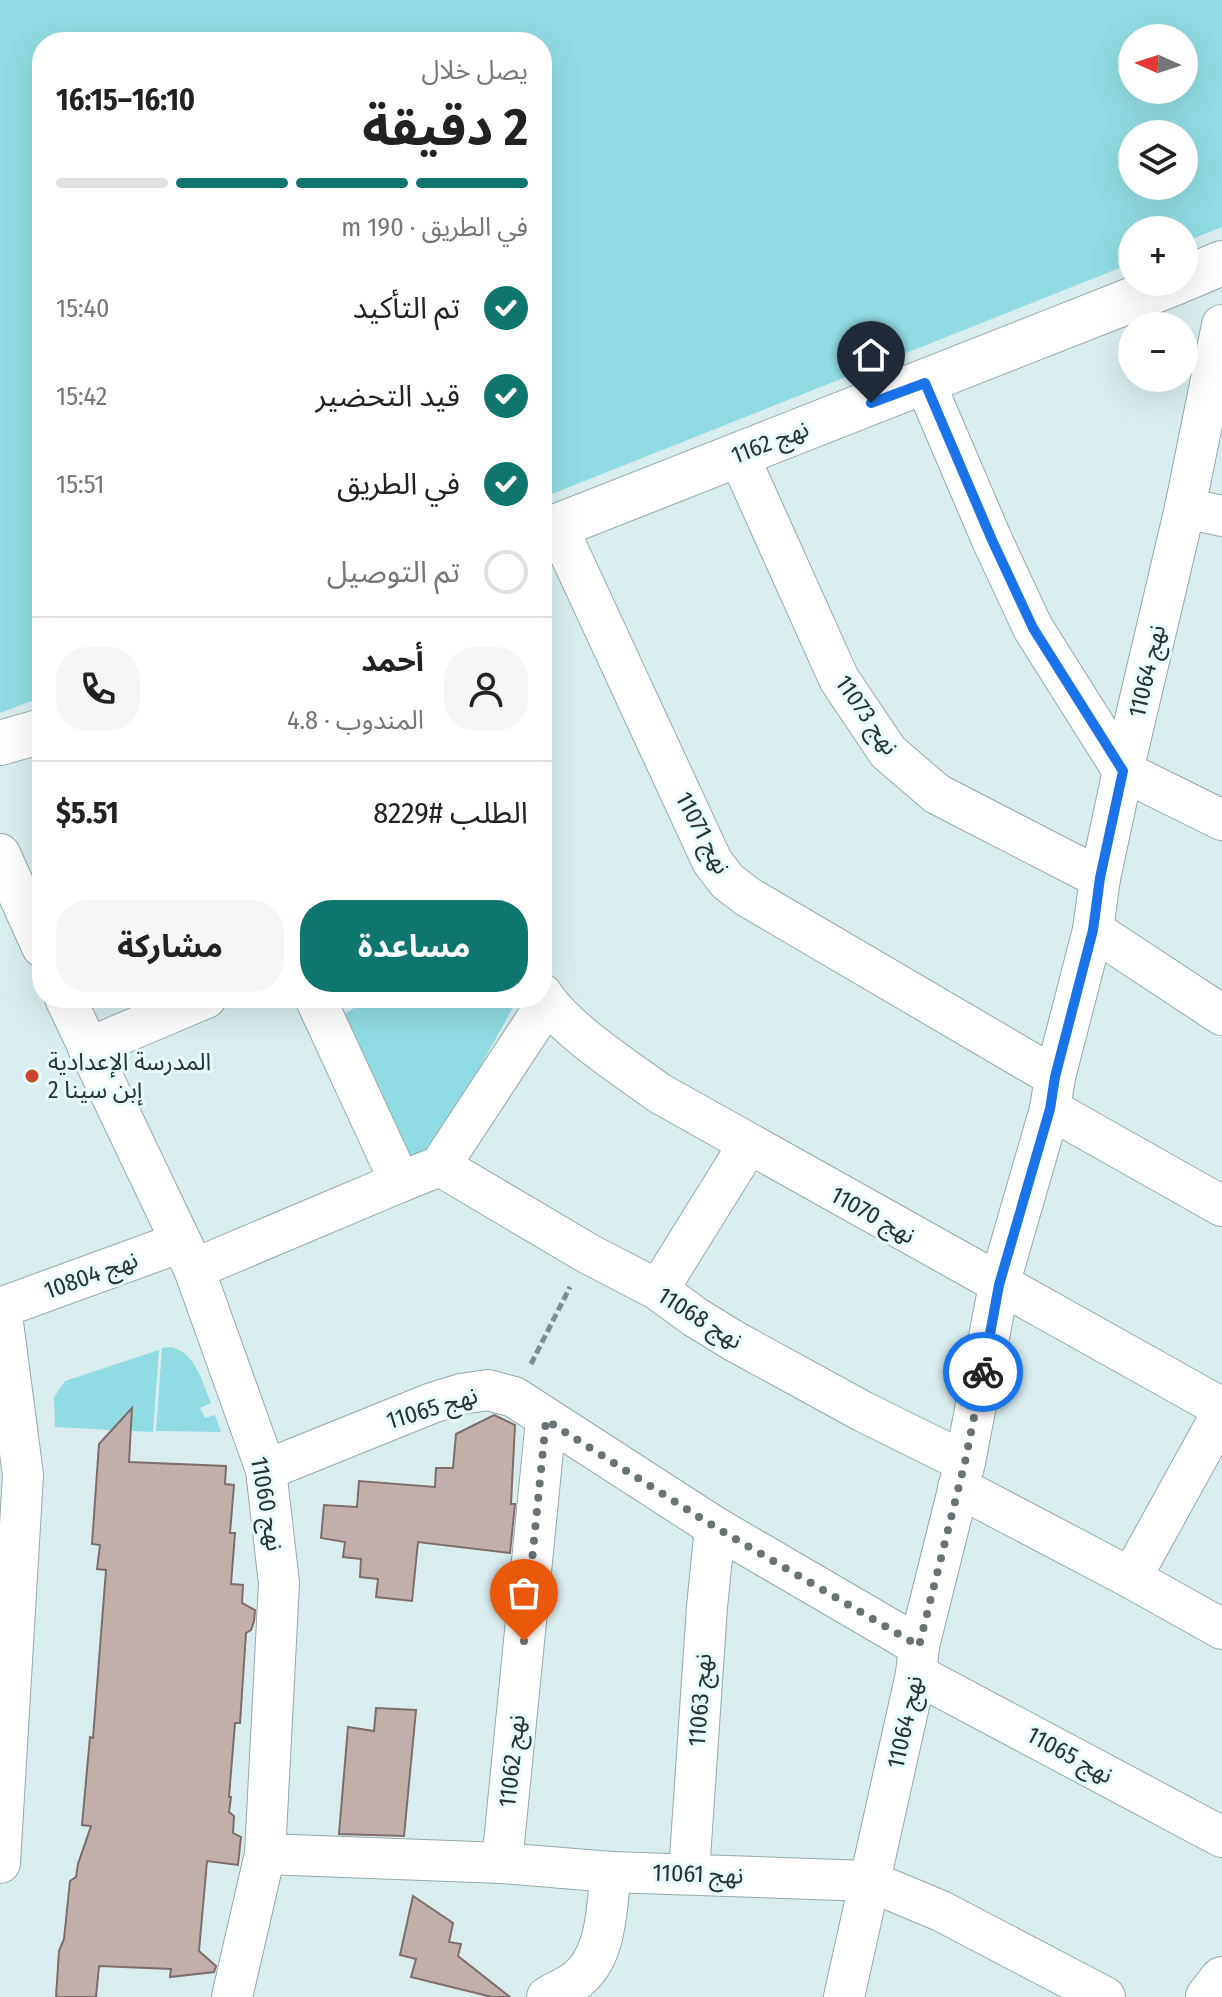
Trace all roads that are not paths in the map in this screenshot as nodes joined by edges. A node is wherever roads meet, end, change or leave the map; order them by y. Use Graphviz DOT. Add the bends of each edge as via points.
graph roads {
  1 [pos="1198,276"];
  2 [pos="1142,296"];
  3 [pos="1222,325"];
  4 [pos="925,383"];
  5 [pos="738,454"];
  6 [pos="1204,512"];
  7 [pos="552,528"];
  8 [pos="552,533"];
  9 [pos="32,734"];
  10 [pos="0,743"];
  11 [pos="1123,771"];
  12 [pos="1222,820"];
  13 [pos="0,854"];
  14 [pos="1100,878"];
  15 [pos="32,925"];
  16 [pos="1093,930"];
  17 [pos="552,1005"];
  18 [pos="70,1008"];
  19 [pos="182,1008"];
  20 [pos="320,1008"];
  21 [pos="539,1008"];
  22 [pos="1222,1015"];
  23 [pos="88,1048"];
  24 [pos="1053,1093"];
  25 [pos="748,1145"];
  26 [pos="440,1166"];
  27 [pos="400,1182"];
  28 [pos="1222,1206"];
  29 [pos="187,1255"];
  30 [pos="999,1285"];
  31 [pos="658,1290"];
  32 [pos="1,1307"];
  33 [pos="1222,1411"];
  34 [pos="546,1420"];
  35 [pos="266,1470"];
  36 [pos="962,1474"];
  37 [pos="715,1527"];
  38 [pos="1131,1578"];
  39 [pos="1222,1629"];
  40 [pos="918,1660"];
  41 [pos="1222,1837"];
  42 [pos="265,1854"];
  43 [pos="0,1863"];
  44 [pos="502,1863"];
  45 [pos="611,1872"];
  46 [pos="689,1873"];
  47 [pos="869,1881"];
  48 [pos="1222,1979"];
  49 [pos="232,1997"];
  50 [pos="547,1997"];
  51 [pos="844,1997"];
  52 [pos="1105,1997"];
  53 [pos="1208,1997"];
  1 -- 3 [label="street, نهج 11064"];
  2 -- 4 [label="street, نهج 1162"];
  3 -- 6 [label="street, نهج 11064"];
  4 -- 5 [label="street, نهج 1162"];
  4 -- 11 [label="street" via="1033,628"];
  5 -- 7 [label="street, نهج 1162"];
  5 -- 14 [label="street, نهج 11073" via="839,679 888,752 937,794"];
  6 -- 11 [label="street, نهج 11064"];
  8 -- 24 [label="street, نهج 11071" via="712,861 727,881"];
  9 -- 10 [label="street"];
  11 -- 12 [label="street"];
  11 -- 14 [label="street, نهج 11064"];
  13 -- 15 [label="street"];
  14 -- 16 [label="street, نهج 11064"];
  16 -- 22 [label="street"];
  16 -- 24 [label="street, نهج 11064"];
  17 -- 25 [label="street, نهج 11070" via="588,1040 659,1093"];
  18 -- 23 [label="street, نهج 11060"];
  19 -- 23 [label="street"];
  20 -- 27 [label="street"];
  21 -- 26 [label="street"];
  23 -- 29 [label="street, نهج 11060"];
  24 -- 28 [label="street, نهج 11071"];
  24 -- 30 [label="street, نهج 11064"];
  25 -- 30 [label="street, نهج 11070"];
  25 -- 31 [label="street"];
  26 -- 27 [label="street"];
  26 -- 31 [label="street, نهج 11068"];
  27 -- 29 [label="street"];
  29 -- 32 [label="street, نهج 10804"];
  29 -- 35 [label="street, نهج 11060"];
  30 -- 33 [label="street, نهج 11070"];
  30 -- 36 [label="street, نهج 11064"];
  31 -- 36 [label="street, نهج 11068"];
  32 -- 43 [label="street" via="23,1475"];
  33 -- 38 [label="street"];
  34 -- 35 [label="street, نهج 11065" via="514,1397 488,1390 432,1403"];
  34 -- 37 [label="street, نهج 11065"];
  34 -- 44 [label="street, نهج 11062"];
  35 -- 42 [label="street, نهج 11060" via="279,1583"];
  36 -- 38 [label="street, نهج 11068"];
  36 -- 40 [label="street, نهج 11064"];
  37 -- 40 [label="street, نهج 11065"];
  37 -- 46 [label="street, نهج 11063"];
  38 -- 39 [label="street, نهج 11068"];
  40 -- 41 [label="street, نهج 11065"];
  40 -- 47 [label="street, نهج 11064"];
  42 -- 44 [label="street, نهج 11061"];
  42 -- 49 [label="street, نهج 11060"];
  44 -- 45 [label="street, نهج 11061"];
  45 -- 46 [label="street, نهج 11061"];
  45 -- 50 [label="street" via="597,1955 577,1980"];
  46 -- 47 [label="street, نهج 11061"];
  47 -- 51 [label="street, نهج 11064"];
  47 -- 52 [label="street, نهج 11061" via="941,1911"];
  48 -- 53 [label="street"];
}
